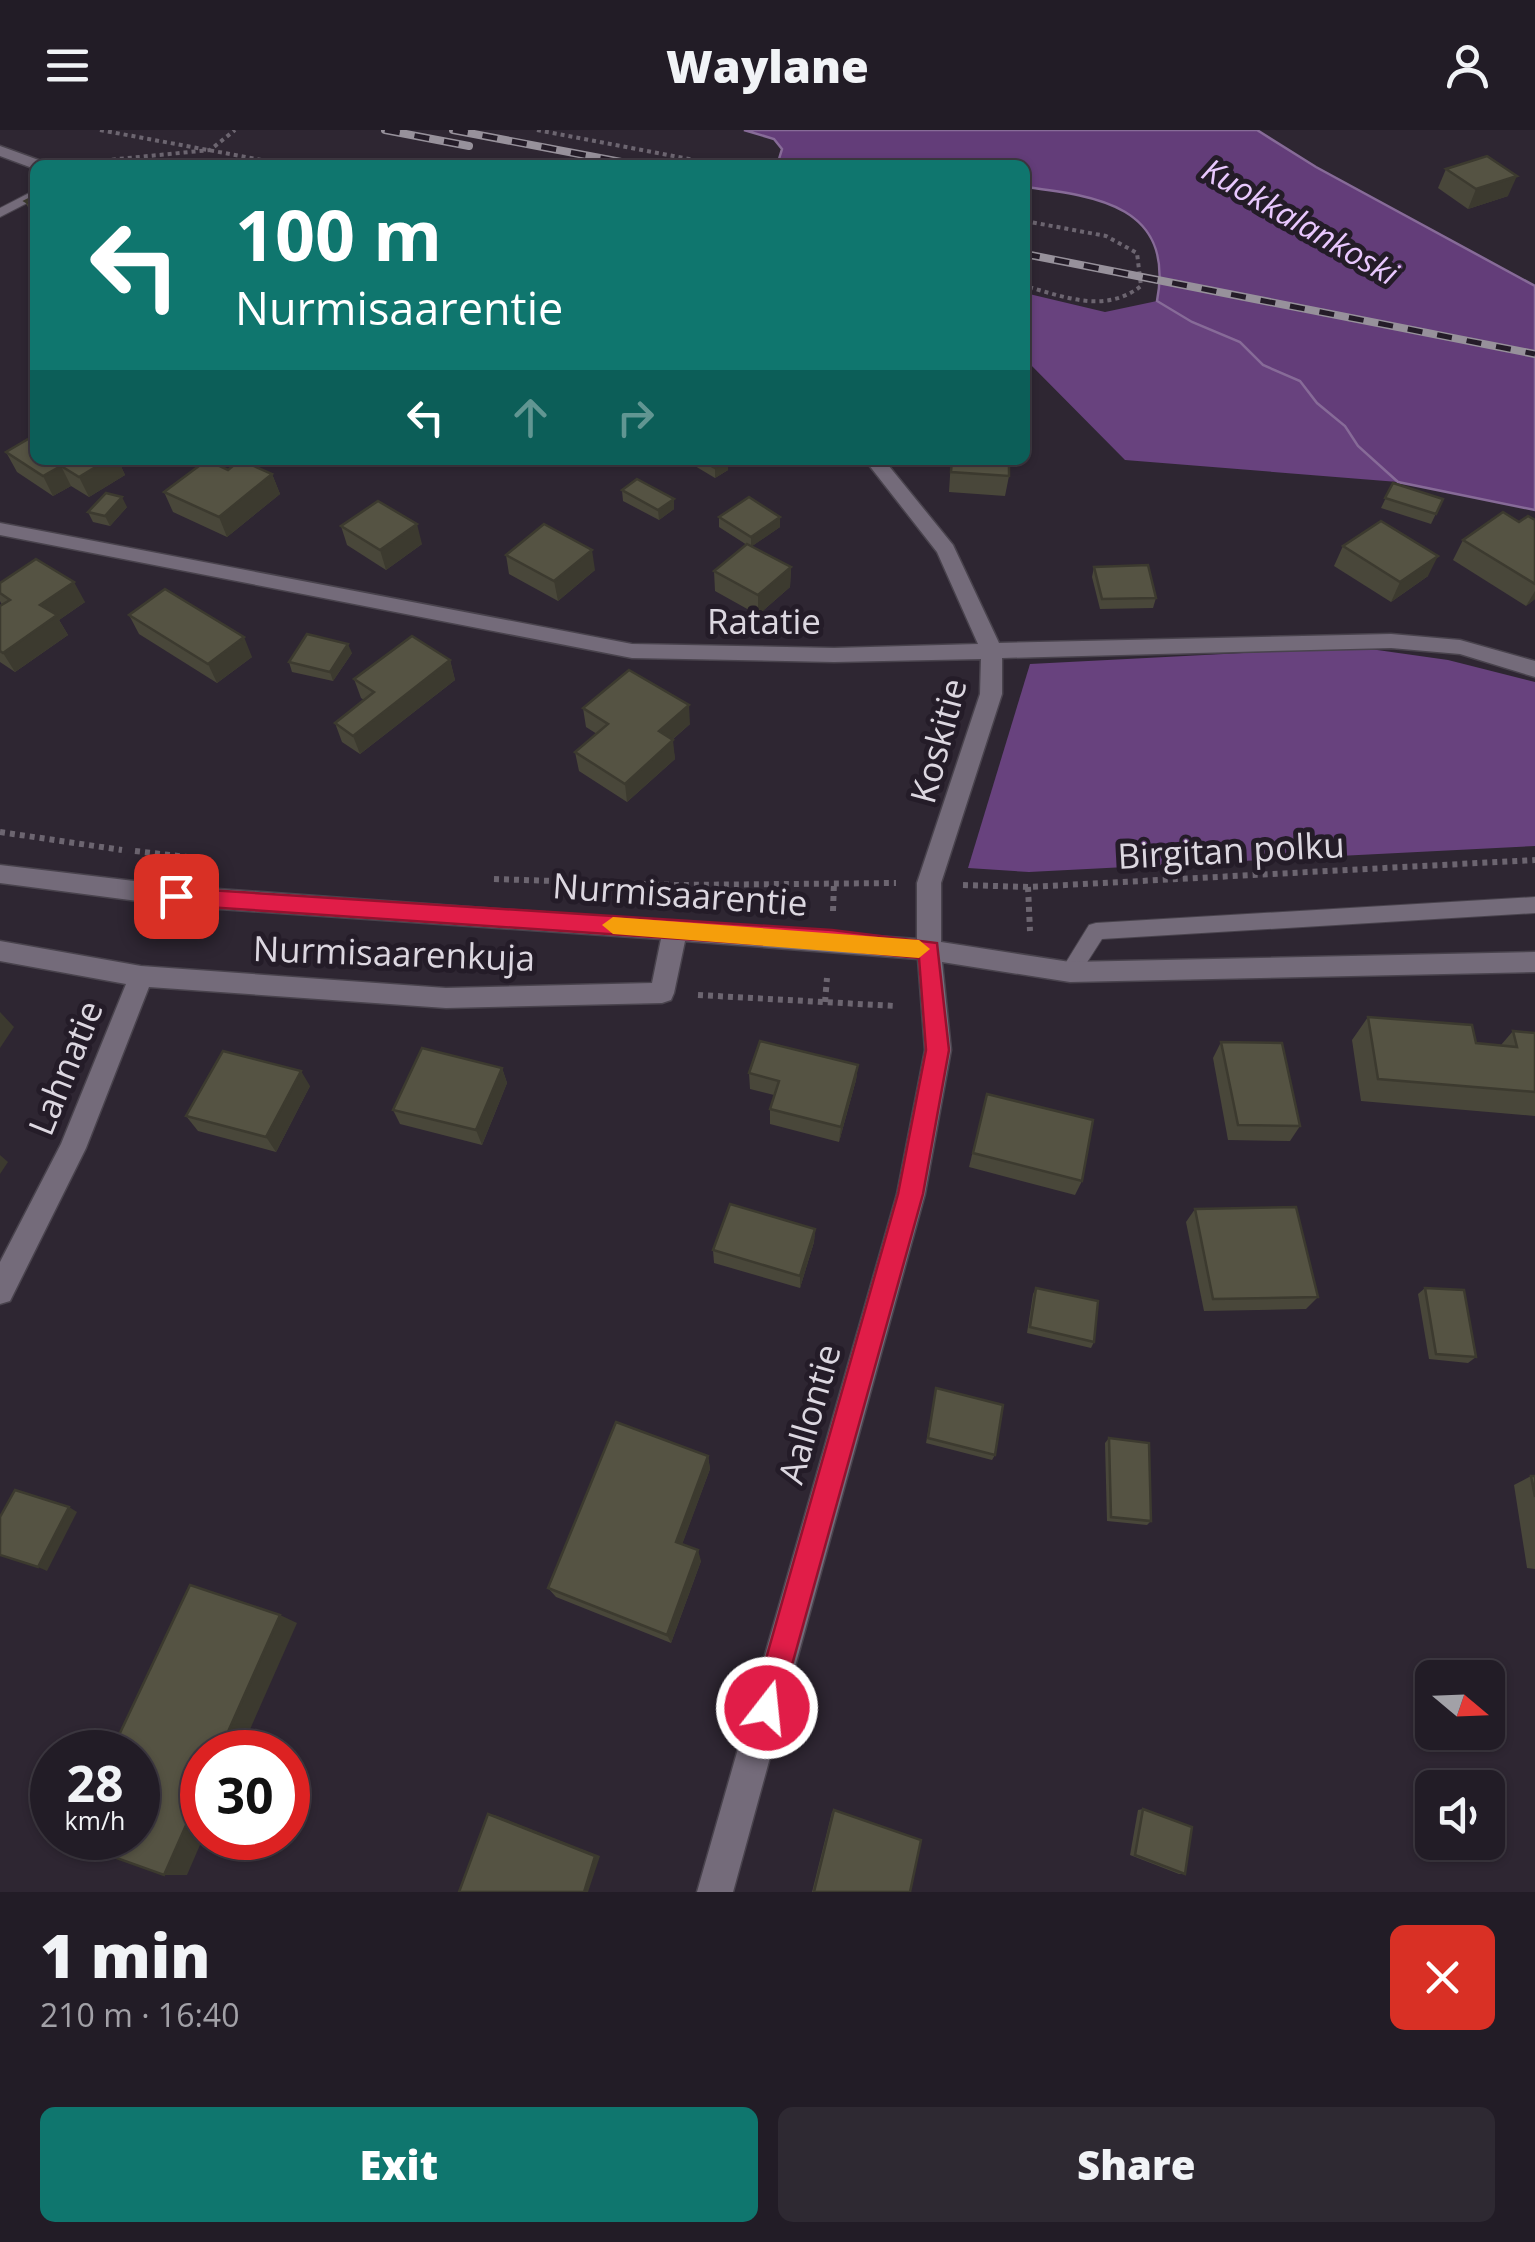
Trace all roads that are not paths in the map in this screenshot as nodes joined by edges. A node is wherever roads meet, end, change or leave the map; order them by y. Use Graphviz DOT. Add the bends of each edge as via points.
graph roads {
  1 [pos="0,151"];
  2 [pos="30,162"];
  3 [pos="30,197"];
  4 [pos="0,213"];
  5 [pos="878,465"];
  6 [pos="0,528"];
  7 [pos="992,652"];
  8 [pos="1535,670"];
  9 [pos="0,874"];
  10 [pos="1535,906"];
  11 [pos="675,929"];
  12 [pos="929,950"];
  13 [pos="0,951"];
  14 [pos="1535,962"];
  15 [pos="1070,972"];
  16 [pos="140,976"];
  17 [pos="0,1292"];
  18 [pos="716,1892"];
  1 -- 2 [label="street"];
  3 -- 4 [label="lane"];
  5 -- 7 [label="street, Koskitie" via="946,550"];
  6 -- 7 [label="street, Ratatie" via="632,651"];
  7 -- 8 [label="street, Ratatie" via="1391,640 1460,647"];
  7 -- 12 [label="street, Koskitie" via="991,694 929,883"];
  9 -- 11 [label="street, Nurmisaarentie" via="176,896"];
  10 -- 15 [label="lane" via="1096,931"];
  11 -- 12 [label="street, Nurmisaarentie"];
  11 -- 16 [label="street, Nurmisaarenkuja" via="662,993 446,998"];
  12 -- 15 [label="street, Nurmisaarentie"];
  12 -- 18 [label="street, Aallontie" via="938,1050 910,1194"];
  13 -- 16 [label="street, Nurmisaarenkuja"];
  14 -- 15 [label="street, Nurmisaarentie"];
  16 -- 17 [label="street, Lahnatie" via="74,1148"];
}
